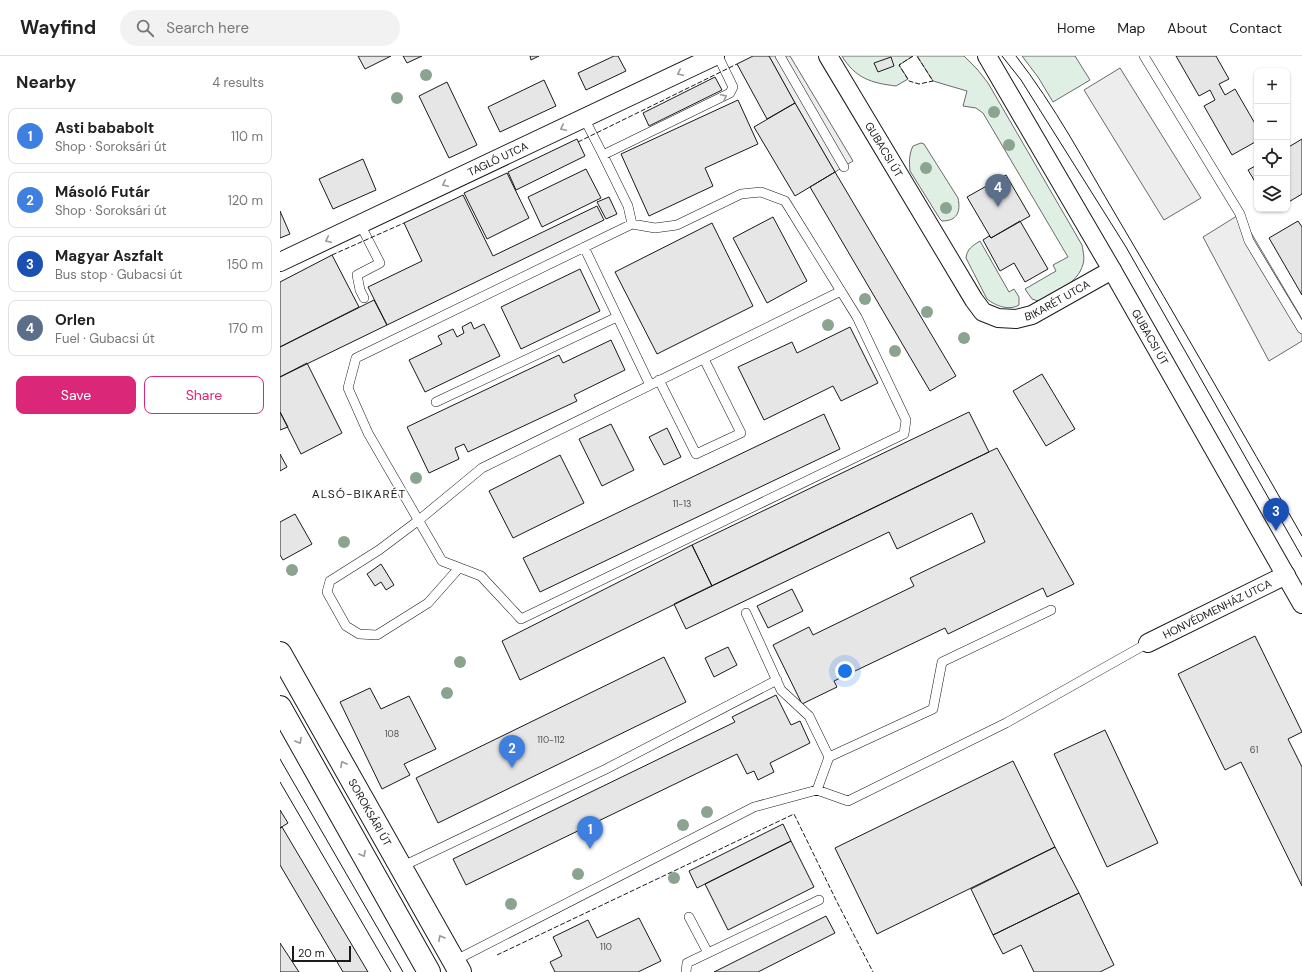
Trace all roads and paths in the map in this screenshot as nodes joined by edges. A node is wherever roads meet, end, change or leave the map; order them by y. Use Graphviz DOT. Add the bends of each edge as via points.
graph roads {
  1 [pos="717,56"];
  2 [pos="780,56"];
  3 [pos="828,56"];
  4 [pos="979,56"];
  5 [pos="987,56"];
  6 [pos="1144,56"];
  7 [pos="996,72"];
  8 [pos="584,118"];
  9 [pos="603,155"];
  10 [pos="844,167"];
  11 [pos="360,224"];
  12 [pos="632,224"];
  13 [pos="584,247"];
  14 [pos="280,262"];
  15 [pos="1112,270"];
  16 [pos="841,291"];
  17 [pos="364,298"];
  18 [pos="617,317"];
  19 [pos="998,318"];
  20 [pos="1302,329"];
  21 [pos="704,359"];
  22 [pos="659,380"];
  23 [pos="650,385"];
  24 [pos="436,402"];
  25 [pos="419,520"];
  26 [pos="459,568"];
  27 [pos="1286,575"];
  28 [pos="1302,604"];
  29 [pos="1052,610"];
  30 [pos="746,613"];
  31 [pos="1148,643"];
  32 [pos="280,652"];
  33 [pos="777,680"];
  34 [pos="280,707"];
  35 [pos="829,757"];
  36 [pos="817,790"];
  37 [pos="401,867"];
  38 [pos="819,900"];
  39 [pos="689,917"];
  40 [pos="708,953"];
  41 [pos="457,967"];
  42 [pos="429,972"];
  43 [pos="686,972"];
  1 -- 8 [label="street, TAGLÓ UTCA, one-way"];
  9 -- 1 [label="lane, one-way" via="730,93 733,87"];
  2 -- 10 [label="lane"];
  3 -- 19 [label="street, GUBACSI ÚT" via="974,300 983,312"];
  4 -- 7 [label="street, GUBACSI ÚT"];
  5 -- 7 [label="street, GUBACSI ÚT"];
  6 -- 20 [label="lane" via="1240,214 1249,241"];
  7 -- 15 [label="street, GUBACSI ÚT"];
  8 -- 9 [label="lane"];
  8 -- 11 [label="street, TAGLÓ UTCA, one-way"];
  9 -- 12 [label="lane" via="628,206"];
  11 -- 14 [label="street, TAGLÓ UTCA, one-way"];
  11 -- 17 [label="lane" via="380,264 357,274"];
  12 -- 13 [label="lane"];
  12 -- 16 [label="lane" via="655,228 678,225 741,194 761,192 785,201"];
  13 -- 18 [label="lane"];
  13 -- 25 [label="lane" via="356,358 348,388 368,432"];
  15 -- 19 [label="street, BIKARÉT UTCA" via="1032,315 1016,319"];
  15 -- 27 [label="street, GUBACSI ÚT"];
  16 -- 21 [label="lane"];
  16 -- 26 [label="lane" via="857,317 906,420 904,434 521,618 481,576"];
  18 -- 23 [label="lane"];
  18 -- 24 [label="lane"];
  21 -- 22 [label="lane"];
  21 -- 22 [label="lane" via="741,432 696,454"];
  22 -- 23 [label="lane"];
  23 -- 25 [label="lane" via="482,468"];
  25 -- 26 [label="lane" via="442,560"];
  25 -- 26 [label="lane" via="379,550 330,581 327,592 346,626 359,634 377,635 428,603"];
  27 -- 28 [label="street, GUBACSI ÚT"];
  27 -- 31 [label="street, HONVÉDMENHÁZ UTCA"];
  29 -- 35 [label="lane" via="942,662 933,709"];
  30 -- 33 [label="lane"];
  31 -- 36 [label="lane" via="1006,723 848,801"];
  37 -- 32 [label="main road, SOROKSÁRI ÚT, one-way"];
  33 -- 35 [label="lane" via="781,690 809,716"];
  33 -- 37 [label="lane" via="606,769"];
  34 -- 42 [label="main road, one-way"];
  35 -- 36 [label="lane"];
  36 -- 41 [label="lane" via="754,807"];
  41 -- 37 [label="main road, SOROKSÁRI ÚT, one-way"];
  38 -- 40 [label="lane"];
  39 -- 40 [label="lane"];
  40 -- 43 [label="lane" via="687,963"];
}
